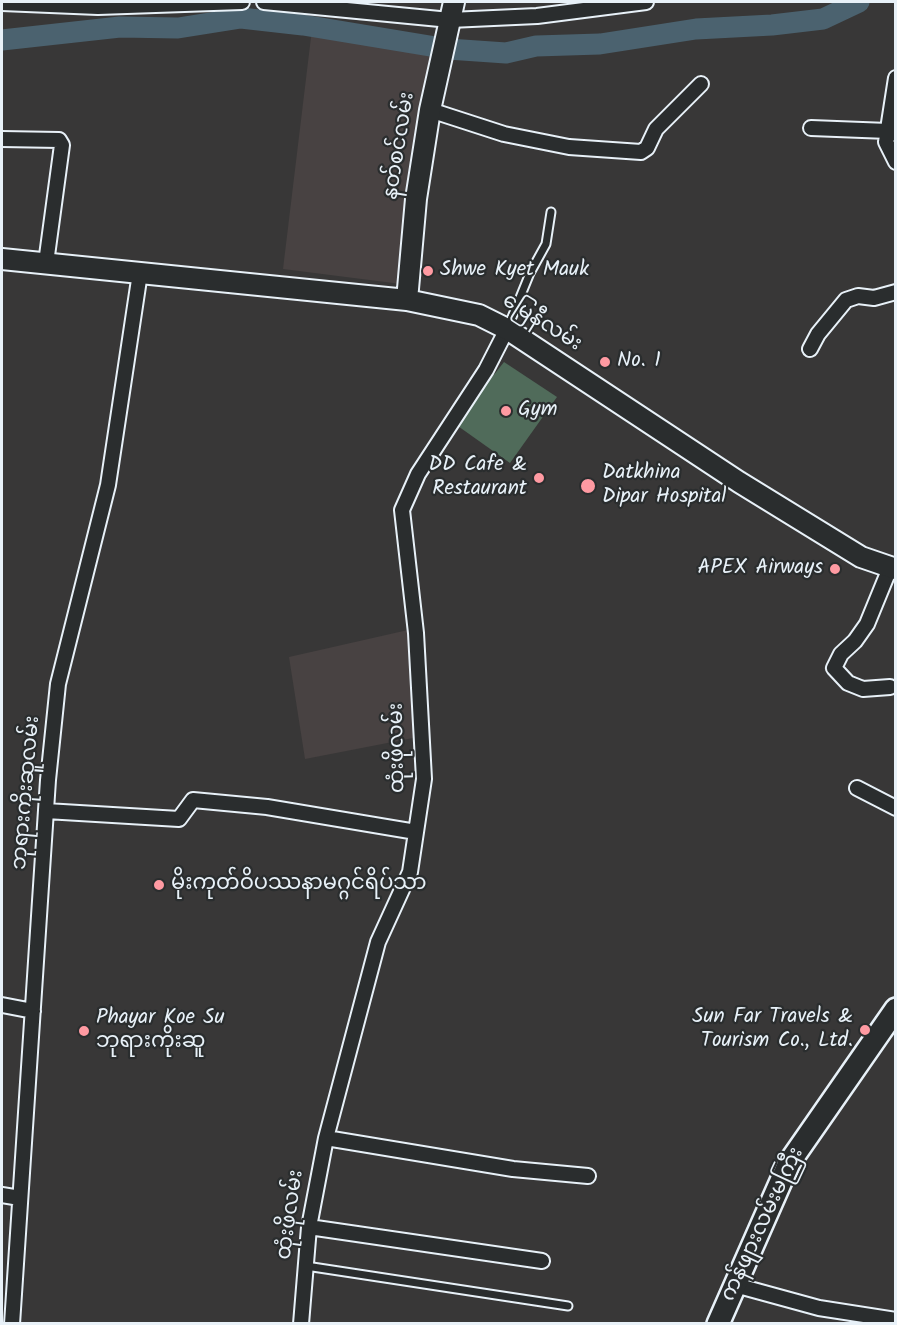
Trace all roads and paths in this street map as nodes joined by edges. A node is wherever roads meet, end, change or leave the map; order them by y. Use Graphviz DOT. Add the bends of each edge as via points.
graph roads {
  1 [pos="242,2"];
  2 [pos="264,2"];
  3 [pos="646,2"];
  4 [pos="2,3"];
  5 [pos="67,4"];
  6 [pos="452,11"];
  7 [pos="896,78"];
  8 [pos="701,84"];
  9 [pos="430,110"];
  10 [pos="811,128"];
  11 [pos="892,133"];
  12 [pos="2,139"];
  13 [pos="896,162"];
  14 [pos="551,212"];
  15 [pos="2,259"];
  16 [pos="46,263"];
  17 [pos="140,273"];
  18 [pos="896,292"];
  19 [pos="407,300"];
  20 [pos="507,329"];
  21 [pos="810,349"];
  22 [pos="892,568"];
  23 [pos="890,687"];
  24 [pos="857,788"];
  25 [pos="896,808"];
  26 [pos="46,811"];
  27 [pos="416,832"];
  28 [pos="2,1005"];
  29 [pos="896,1009"];
  30 [pos="33,1011"];
  31 [pos="326,1138"];
  32 [pos="588,1176"];
  33 [pos="2,1195"];
  34 [pos="20,1198"];
  35 [pos="309,1227"];
  36 [pos="542,1260"];
  37 [pos="306,1266"];
  38 [pos="735,1285"];
  39 [pos="568,1306"];
  40 [pos="896,1320"];
  41 [pos="12,1323"];
  42 [pos="301,1323"];
  43 [pos="718,1323"];
  1 -- 5 [label="street"];
  2 -- 6 [label="street"];
  3 -- 6 [label="street" via="537,15"];
  4 -- 5 [label="street"];
  6 -- 9 [label="main road, နတ်စင်လမ်း"];
  7 -- 11 [label="street"];
  8 -- 9 [label="street" via="656,129 641,152 569,147 526,139"];
  9 -- 19 [label="main road, နတ်စင်လမ်း" via="416,199"];
  10 -- 11 [label="street"];
  11 -- 13 [label="street" via="886,142"];
  12 -- 16 [label="street" via="59,140 62,145"];
  14 -- 20 [label="lane" via="546,244"];
  15 -- 16 [label="main road, မြေနီလမ်း"];
  16 -- 17 [label="main road, မြေနီလမ်း"];
  17 -- 19 [label="main road, မြေနီလမ်း"];
  17 -- 26 [label="street, ဘုရားကိုးဆူလမ်း" via="108,485 58,684"];
  18 -- 21 [label="street" via="846,300"];
  19 -- 20 [label="main road, မြေနီလမ်း" via="479,315"];
  20 -- 22 [label="main road, မြေနီလမ်း" via="739,482 861,557"];
  20 -- 27 [label="street, ထုံးဖိုလမ်း" via="486,370 418,474 402,510 416,633 424,778"];
  22 -- 23 [label="street" via="867,624 834,668 848,683 863,689"];
  24 -- 25 [label="street"];
  26 -- 27 [label="street" via="179,819 193,800 267,807"];
  26 -- 30 [label="street, ဘုရားကိုးဆူလမ်း"];
  27 -- 31 [label="street, ထုံးဖိုလမ်း" via="410,872 378,942"];
  28 -- 30 [label="street"];
  29 -- 38 [label="main road, ကန်ဖျားလမ်းမကြီး" via="789,1163"];
  30 -- 34 [label="street, ဘုရားကိုးဆူလမ်း"];
  31 -- 32 [label="street" via="513,1169"];
  31 -- 35 [label="street, ထုံးဖိုလမ်း"];
  33 -- 34 [label="street"];
  34 -- 41 [label="street, ဘုရားကိုးဆူလမ်း"];
  35 -- 36 [label="street"];
  35 -- 37 [label="street, ထုံးဖိုလမ်း"];
  37 -- 39 [label="lane"];
  37 -- 42 [label="street, ထုံးဖိုလမ်း"];
  38 -- 40 [label="street" via="819,1308"];
  38 -- 43 [label="main road, ကန်ဖျားလမ်းမကြီး"];
}
